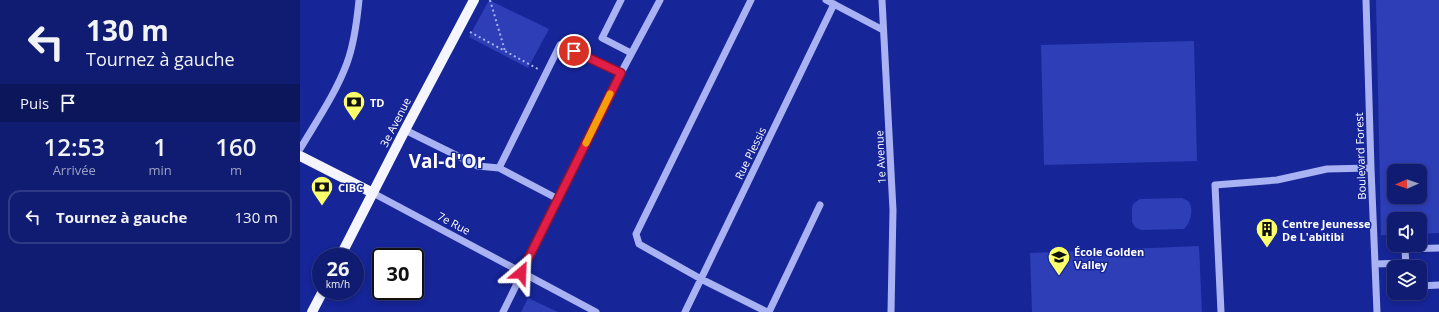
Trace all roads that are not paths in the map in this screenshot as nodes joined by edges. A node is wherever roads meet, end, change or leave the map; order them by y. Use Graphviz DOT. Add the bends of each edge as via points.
graph roads {
  1 [pos="358,0"];
  2 [pos="474,0"];
  3 [pos="622,0"];
  4 [pos="660,0"];
  5 [pos="751,0"];
  6 [pos="826,0"];
  7 [pos="882,0"];
  8 [pos="1366,0"];
  9 [pos="834,4"];
  10 [pos="883,30"];
  11 [pos="631,54"];
  12 [pos="621,73"];
  13 [pos="405,130"];
  14 [pos="300,149"];
  15 [pos="300,156"];
  16 [pos="499,168"];
  17 [pos="1371,168"];
  18 [pos="373,193"];
  19 [pos="558,199"];
  20 [pos="820,205"];
  21 [pos="345,248"];
  22 [pos="1439,248"];
  23 [pos="1406,260"];
  24 [pos="1375,264"];
  25 [pos="1387,264"];
  26 [pos="521,273"];
  27 [pos="701,279"];
  28 [pos="1439,285"];
  29 [pos="1427,286"];
  30 [pos="318,300"];
  31 [pos="312,312"];
  32 [pos="502,312"];
  33 [pos="596,312"];
  34 [pos="685,312"];
  35 [pos="768,312"];
  36 [pos="891,312"];
  37 [pos="1221,312"];
  38 [pos="1377,312"];
  1 -- 14 [label="street" via="347,63"];
  2 -- 13 [label="main road, 3e Avenue"];
  3 -- 11 [label="street" via="602,38"];
  4 -- 11 [label="street"];
  5 -- 27 [label="street" via="636,234 639,244"];
  6 -- 9 [label="street"];
  7 -- 10 [label="street, 1e Avenue"];
  8 -- 17 [label="street, Boulevard Forest"];
  9 -- 10 [label="street"];
  9 -- 27 [label="street, Rue Plessis"];
  10 -- 36 [label="street, 1e Avenue" via="893,210"];
  11 -- 12 [label="street"];
  12 -- 16 [label="street" via="560,45"];
  12 -- 19 [label="street"];
  13 -- 16 [label="street" via="478,166"];
  13 -- 18 [label="main road, 3e Avenue"];
  15 -- 18 [label="main road, 7e Rue"];
  16 -- 19 [label="street"];
  17 -- 24 [label="street, Boulevard Forest"];
  17 -- 37 [label="street" via="1327,169 1277,180 1215,185"];
  18 -- 21 [label="main road, 3e Avenue"];
  18 -- 26 [label="street, 7e Rue"];
  19 -- 26 [label="street"];
  20 -- 35 [label="street"];
  22 -- 23 [label="street" via="1405,249"];
  24 -- 25 [label="street"];
  24 -- 38 [label="street, Boulevard Forest"];
  26 -- 32 [label="street"];
  26 -- 33 [label="street, 7e Rue"];
  27 -- 34 [label="street, Rue Plessis"];
  27 -- 35 [label="street"];
  28 -- 29 [label="street"];
  30 -- 31 [label="main road"];
}
